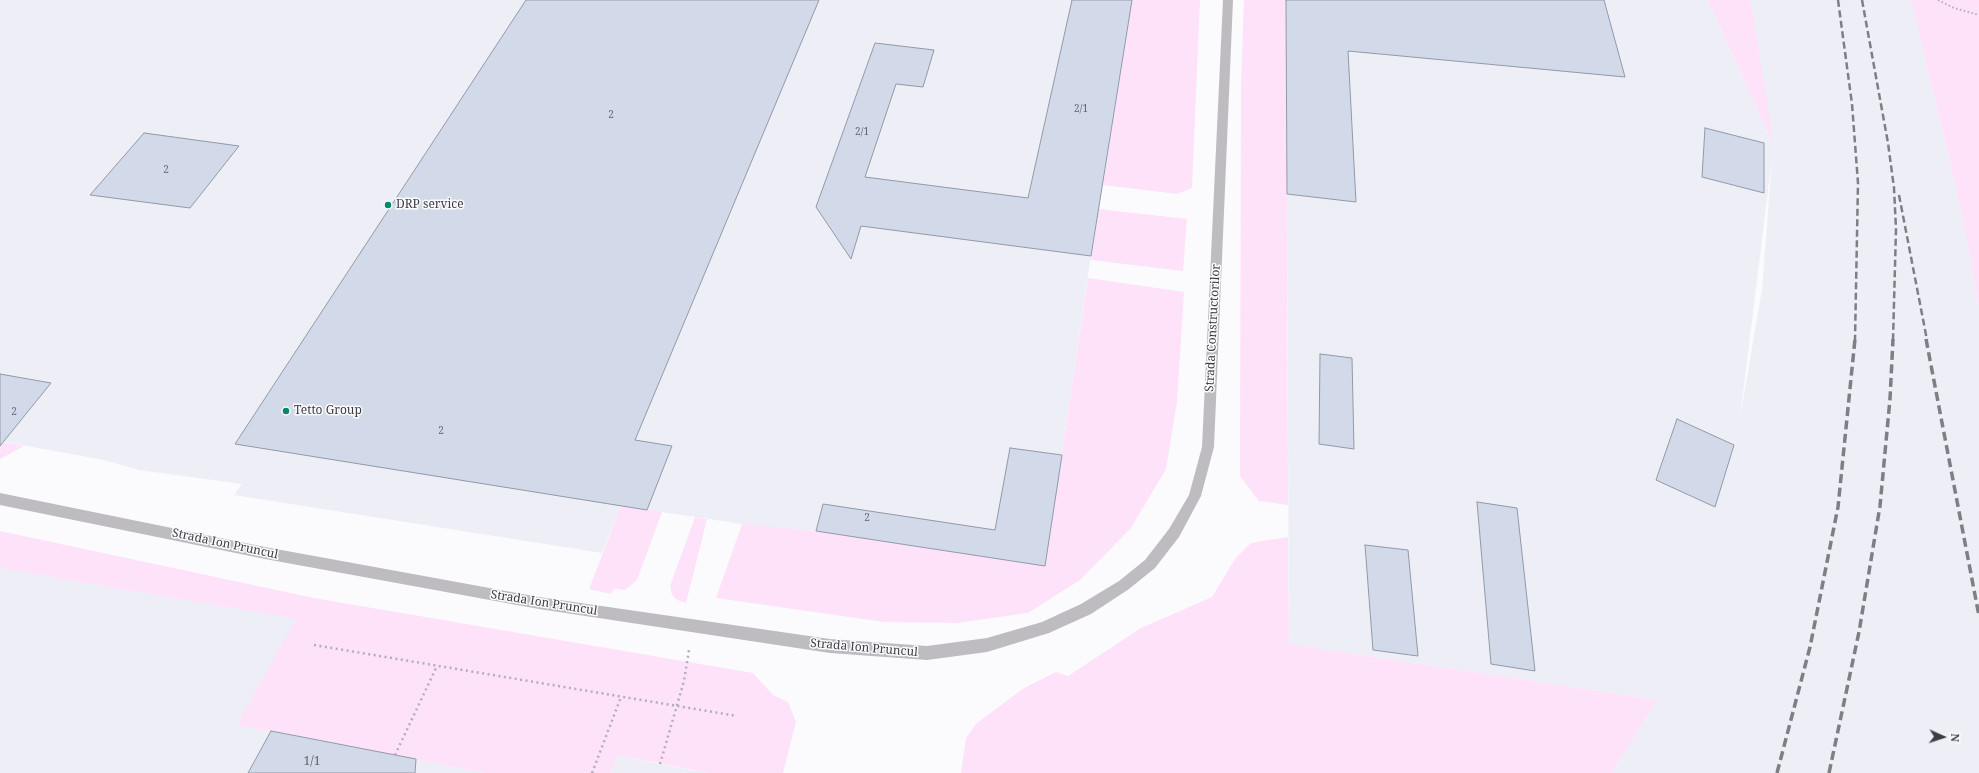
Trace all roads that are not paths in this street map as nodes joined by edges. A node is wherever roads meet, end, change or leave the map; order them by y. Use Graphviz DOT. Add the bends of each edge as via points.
graph roads {
  1 [pos="1228,0"];
  2 [pos="0,499"];
  3 [pos="1086,609"];
  1 -- 3 [label="street, Strada Constructorilor" via="1208,447 1195,496 1174,533 1150,564 1124,585"];
  2 -- 3 [label="street, Strada Ion Pruncul" via="296,559 539,603 830,646 927,653 987,644 1044,628"];
}
